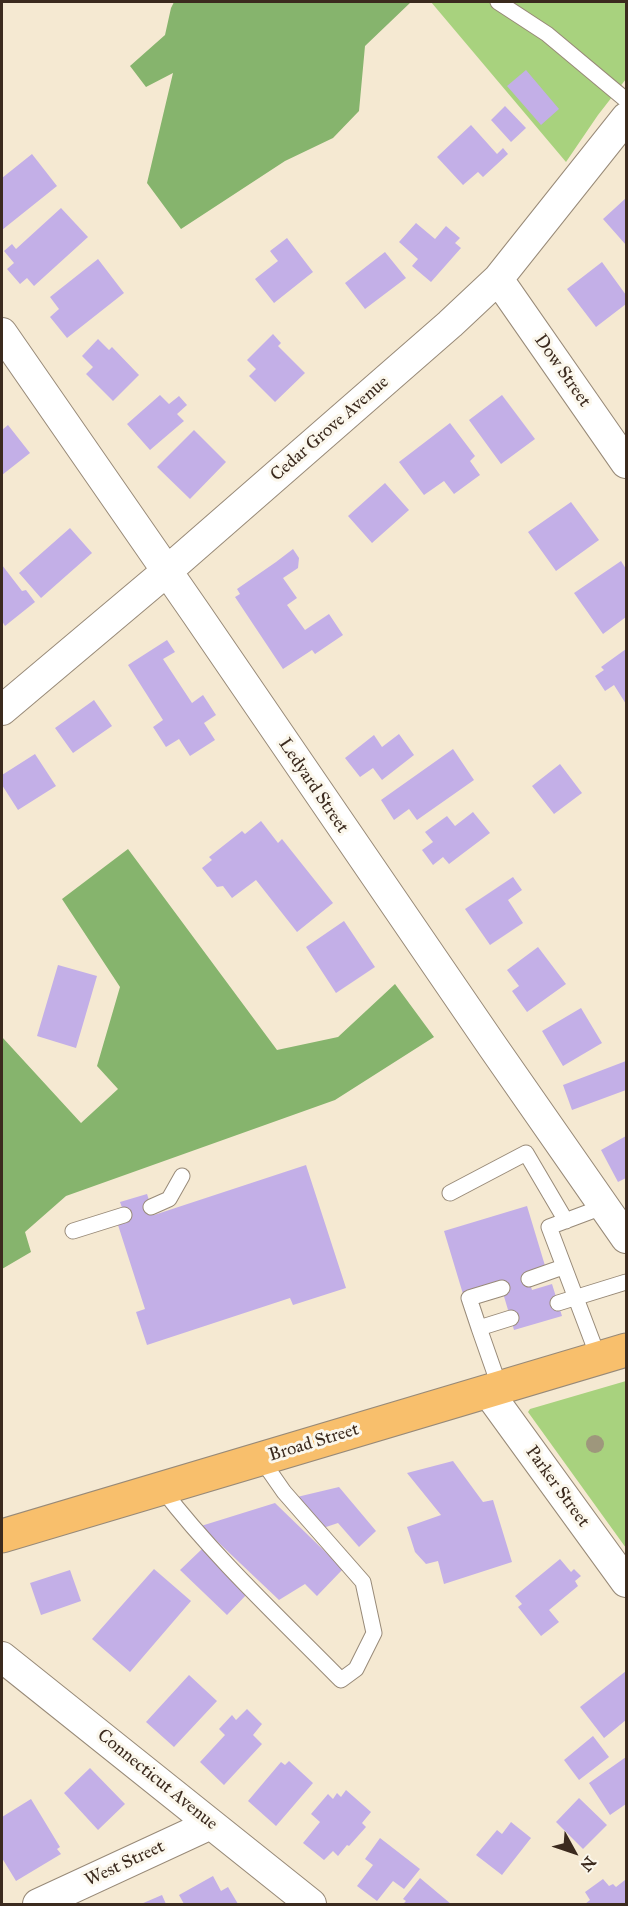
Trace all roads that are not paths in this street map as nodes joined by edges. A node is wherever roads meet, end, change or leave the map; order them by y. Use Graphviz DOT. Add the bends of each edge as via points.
graph roads {
  1 [pos="498,2"];
  2 [pos="627,100"];
  3 [pos="627,118"];
  4 [pos="498,279"];
  5 [pos="2,333"];
  6 [pos="627,463"];
  7 [pos="167,572"];
  8 [pos="2,710"];
  9 [pos="541,1144"];
  10 [pos="182,1176"];
  11 [pos="450,1193"];
  12 [pos="605,1206"];
  13 [pos="151,1207"];
  14 [pos="124,1215"];
  15 [pos="566,1221"];
  16 [pos="73,1231"];
  17 [pos="627,1238"];
  18 [pos="563,1267"];
  19 [pos="529,1279"];
  20 [pos="627,1282"];
  21 [pos="502,1288"];
  22 [pos="576,1298"];
  23 [pos="558,1303"];
  24 [pos="511,1318"];
  25 [pos="479,1328"];
  26 [pos="613,1354"];
  27 [pos="494,1390"];
  28 [pos="261,1459"];
  29 [pos="162,1489"];
  30 [pos="2,1536"];
  31 [pos="627,1582"];
  32 [pos="2,1657"];
  33 [pos="211,1824"];
  34 [pos="39,1905"];
  35 [pos="311,1905"];
  1 -- 2 [label="lane" via="548,34"];
  3 -- 4 [label="street, Cedar Grove Avenue"];
  4 -- 6 [label="street, Dow Street"];
  4 -- 7 [label="street, Cedar Grove Avenue"];
  5 -- 7 [label="street, Ledyard Street"];
  7 -- 8 [label="street, Cedar Grove Avenue"];
  7 -- 9 [label="street, Ledyard Street" via="346,834"];
  9 -- 11 [label="lane"];
  9 -- 12 [label="street, Ledyard Street"];
  9 -- 15 [label="lane"];
  10 -- 13 [label="lane" via="169,1199"];
  12 -- 15 [label="lane"];
  12 -- 17 [label="street, Ledyard Street"];
  14 -- 16 [label="lane"];
  15 -- 18 [label="lane" via="549,1227"];
  18 -- 19 [label="lane"];
  18 -- 22 [label="lane"];
  20 -- 22 [label="lane"];
  21 -- 25 [label="lane" via="469,1298"];
  22 -- 23 [label="lane"];
  22 -- 26 [label="lane"];
  24 -- 25 [label="lane"];
  25 -- 27 [label="lane"];
  26 -- 27 [label="main road, Broad Street"];
  27 -- 28 [label="main road, Broad Street"];
  27 -- 31 [label="street, Parker Street"];
  28 -- 29 [label="main road, Broad Street"];
  28 -- 29 [label="lane" via="284,1492 363,1582 374,1633 356,1668 341,1680 211,1547"];
  29 -- 30 [label="main road, Broad Street"];
  32 -- 33 [label="street, Connecticut Avenue"];
  33 -- 34 [label="street, West Street"];
  33 -- 35 [label="street, Connecticut Avenue"];
}
